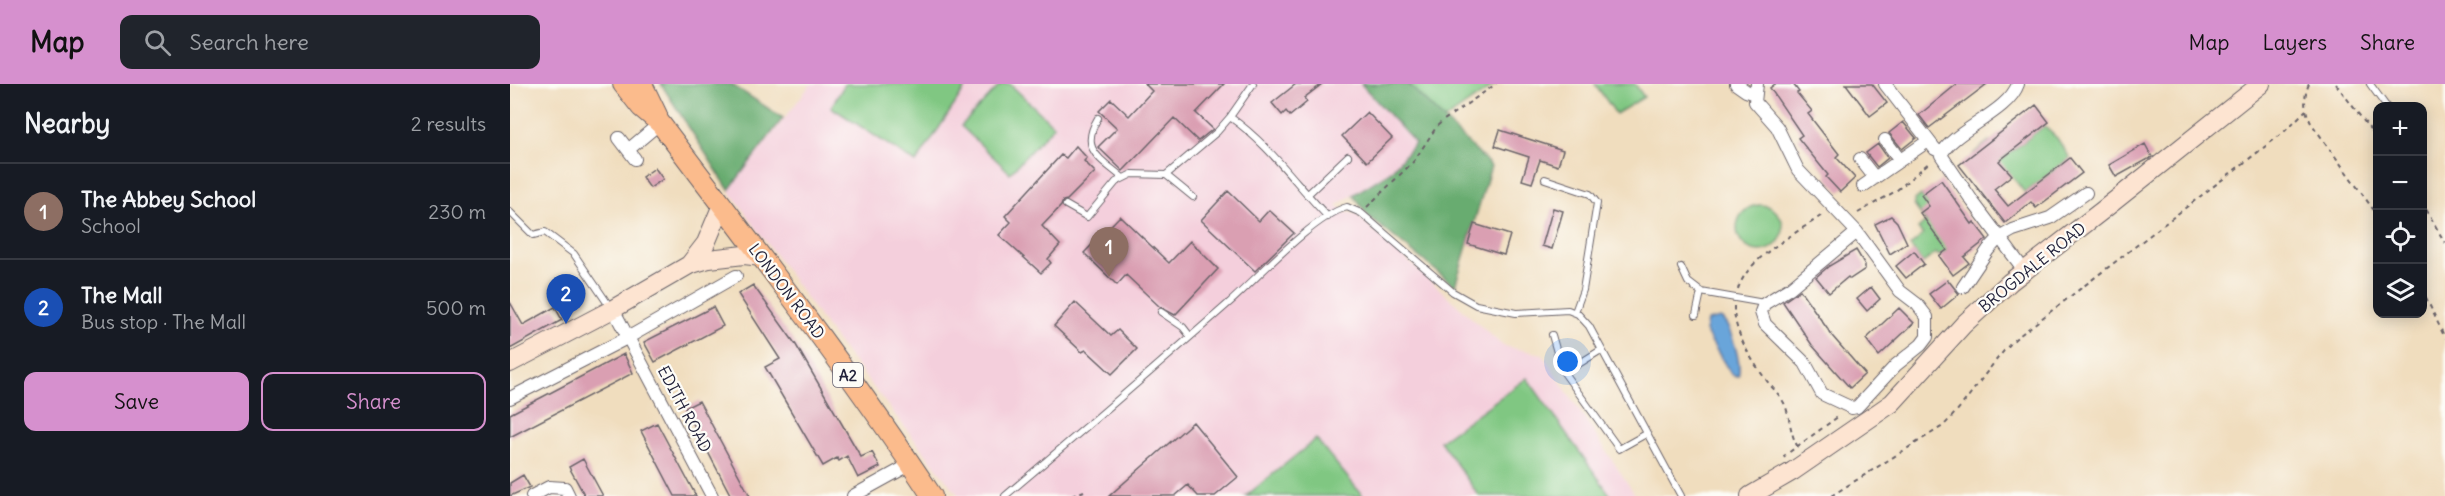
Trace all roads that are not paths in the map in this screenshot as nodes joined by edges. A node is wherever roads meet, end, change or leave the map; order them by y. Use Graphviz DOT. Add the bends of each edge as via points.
graph roads {
  1 [pos="623,84"];
  2 [pos="642,84"];
  3 [pos="1253,84"];
  4 [pos="1736,84"];
  5 [pos="1885,84"];
  6 [pos="2019,84"];
  7 [pos="2261,84"];
  8 [pos="2370,84"];
  9 [pos="1756,89"];
  10 [pos="2383,102"];
  11 [pos="1230,117"];
  12 [pos="1098,118"];
  13 [pos="660,123"];
  14 [pos="619,138"];
  15 [pos="1885,140"];
  16 [pos="1928,141"];
  17 [pos="1941,154"];
  18 [pos="1348,156"];
  19 [pos="1860,159"];
  20 [pos="1900,160"];
  21 [pos="1166,175"];
  22 [pos="1123,178"];
  23 [pos="1875,178"];
  24 [pos="1545,179"];
  25 [pos="1863,186"];
  26 [pos="2086,193"];
  27 [pos="1307,195"];
  28 [pos="1193,197"];
  29 [pos="722,205"];
  30 [pos="1066,205"];
  31 [pos="510,212"];
  32 [pos="1328,217"];
  33 [pos="1857,232"];
  34 [pos="1999,238"];
  35 [pos="762,256"];
  36 [pos="689,266"];
  37 [pos="1681,267"];
  38 [pos="2024,270"];
  39 [pos="736,276"];
  40 [pos="1963,287"];
  41 [pos="1701,292"];
  42 [pos="1764,304"];
  43 [pos="613,309"];
  44 [pos="1161,312"];
  45 [pos="1575,312"];
  46 [pos="1696,315"];
  47 [pos="1552,335"];
  48 [pos="1191,336"];
  49 [pos="629,337"];
  50 [pos="1601,350"];
  51 [pos="510,363"];
  52 [pos="1564,373"];
  53 [pos="510,398"];
  54 [pos="1646,434"];
  55 [pos="911,464"];
  56 [pos="532,496"];
  57 [pos="569,496"];
  58 [pos="712,496"];
  59 [pos="853,496"];
  60 [pos="932,496"];
  61 [pos="1005,496"];
  62 [pos="1681,496"];
  63 [pos="1750,496"];
  1 -- 13 [label="main road, A2"];
  2 -- 13 [label="main road, A2"];
  3 -- 11 [label="lane"];
  4 -- 9 [label="street" via="1746,92"];
  5 -- 16 [label="street"];
  6 -- 17 [label="street" via="2010,98"];
  7 -- 38 [label="street, BROGDALE ROAD"];
  8 -- 10 [label="lane"];
  9 -- 33 [label="street" via="1755,102 1777,127 1798,170"];
  11 -- 21 [label="lane"];
  11 -- 27 [label="lane" via="1270,152"];
  12 -- 22 [label="lane" via="1089,133 1091,146"];
  13 -- 14 [label="street" via="632,155"];
  13 -- 29 [label="main road, A2"];
  15 -- 20 [label="street"];
  16 -- 17 [label="street"];
  16 -- 20 [label="street"];
  17 -- 34 [label="street"];
  18 -- 27 [label="lane"];
  19 -- 23 [label="street"];
  20 -- 23 [label="street"];
  21 -- 22 [label="lane" via="1132,174"];
  21 -- 28 [label="lane"];
  22 -- 30 [label="lane" via="1087,217"];
  23 -- 25 [label="street"];
  24 -- 45 [label="lane" via="1590,194 1597,203 1583,290"];
  26 -- 34 [label="street" via="2050,218"];
  27 -- 32 [label="lane"];
  29 -- 35 [label="main road, LONDON ROAD / A2"];
  29 -- 36 [label="street" via="706,243"];
  31 -- 43 [label="lane" via="533,235 545,232 574,254"];
  32 -- 45 [label="lane" via="1347,207 1361,213 1453,292 1476,305 1516,314 1562,309"];
  32 -- 48 [label="lane" via="1299,238"];
  33 -- 42 [label="street" via="1790,288"];
  33 -- 42 [label="street" via="1900,291 1923,310 1928,322 1927,338 1857,407 1822,394 1803,360 1765,324 1761,312"];
  34 -- 38 [label="street"];
  34 -- 40 [label="street"];
  35 -- 36 [label="street" via="709,259"];
  35 -- 55 [label="main road, LONDON ROAD / A2"];
  36 -- 43 [label="street"];
  37 -- 41 [label="lane" via="1688,282"];
  38 -- 63 [label="street, BROGDALE ROAD" via="1964,324 1892,403"];
  39 -- 49 [label="street"];
  41 -- 42 [label="lane"];
  41 -- 46 [label="lane"];
  43 -- 49 [label="street, EDITH ROAD"];
  43 -- 51 [label="street"];
  44 -- 48 [label="lane"];
  45 -- 50 [label="lane" via="1589,326"];
  47 -- 52 [label="lane"];
  48 -- 61 [label="lane"];
  49 -- 53 [label="street"];
  49 -- 58 [label="street, EDITH ROAD"];
  50 -- 52 [label="lane"];
  50 -- 54 [label="lane"];
  52 -- 54 [label="lane" via="1619,449"];
  54 -- 62 [label="lane"];
  55 -- 59 [label="street"];
  55 -- 60 [label="main road, LONDON ROAD / A2"];
  56 -- 57 [label="street" via="549,487 565,488"];
}
